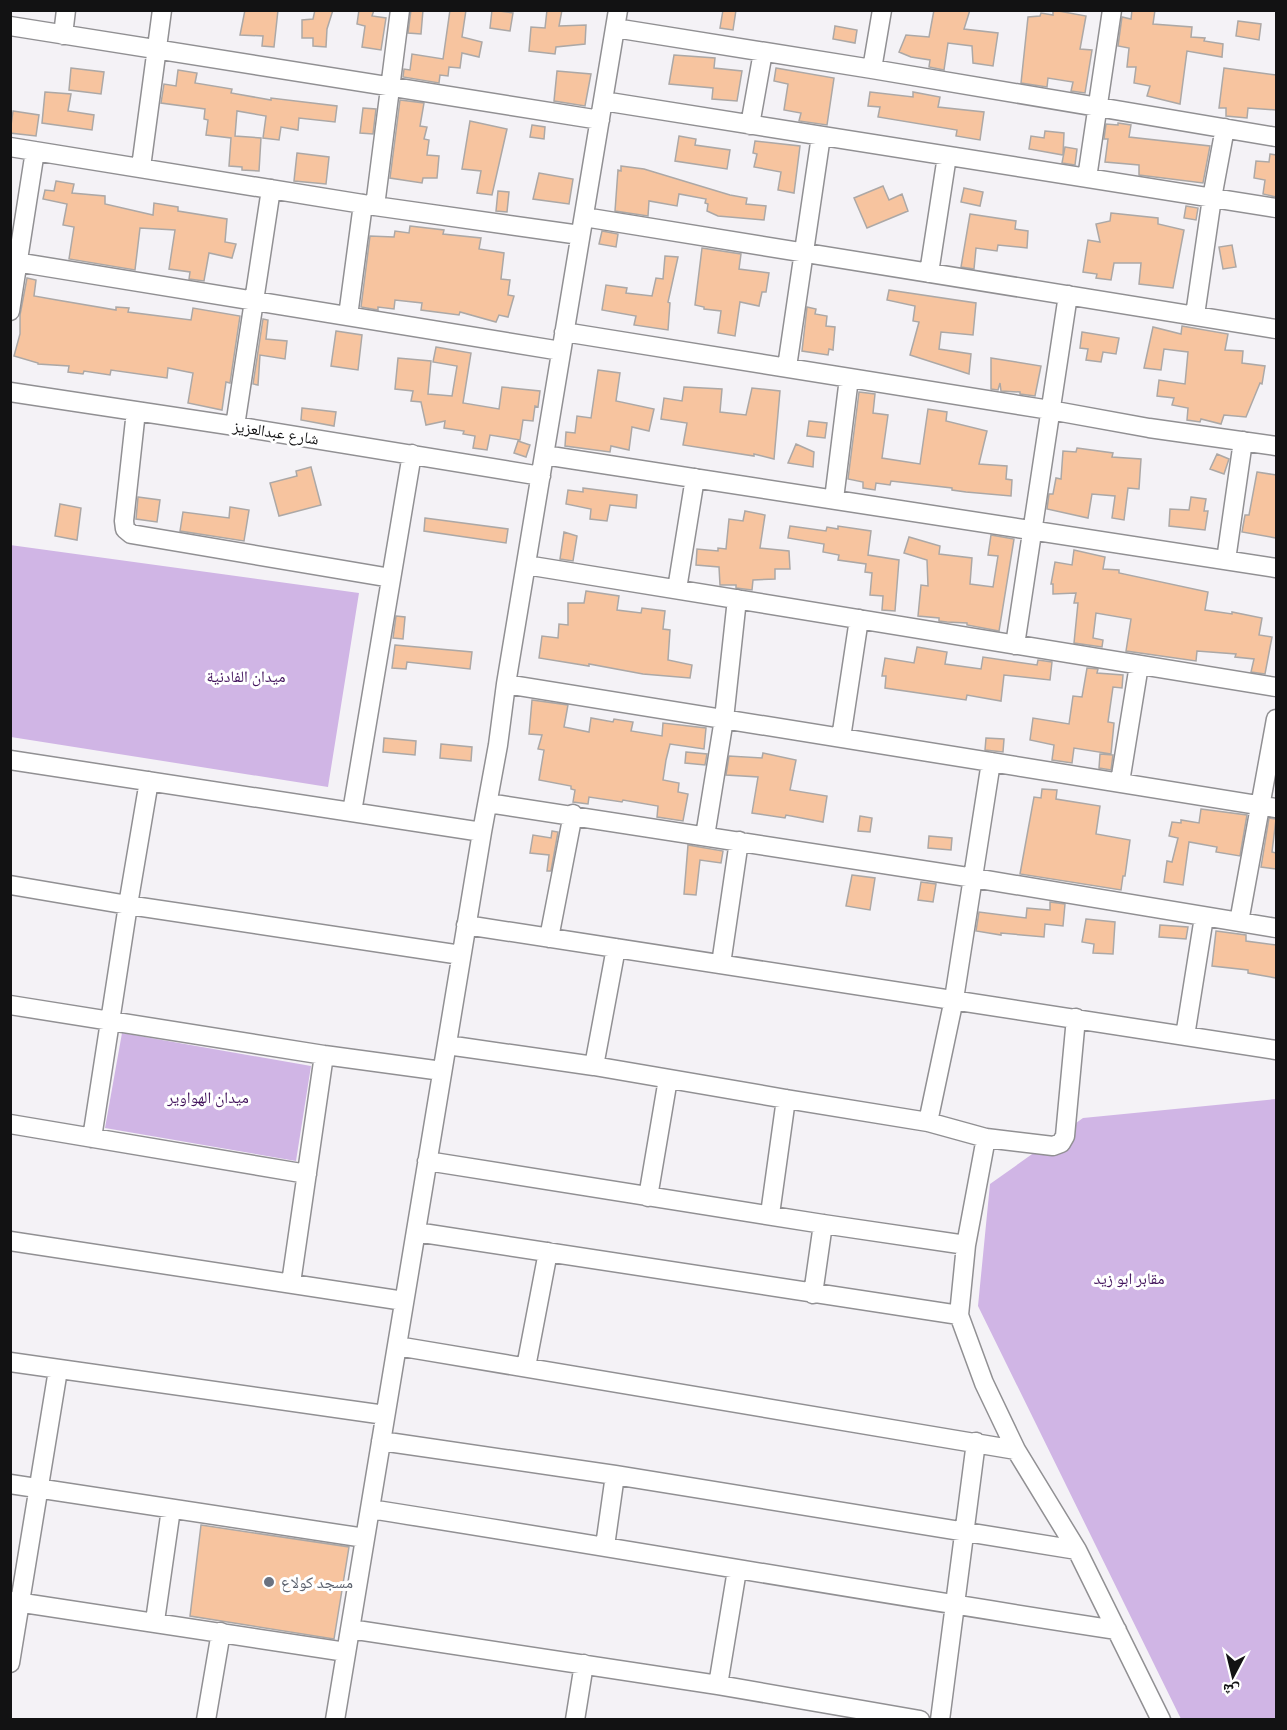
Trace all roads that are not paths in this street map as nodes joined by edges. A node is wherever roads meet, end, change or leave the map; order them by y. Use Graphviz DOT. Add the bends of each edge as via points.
graph roads {
  1 [pos="66,10"];
  2 [pos="162,10"];
  3 [pos="400,10"];
  4 [pos="882,10"];
  5 [pos="1112,10"];
  6 [pos="616,20"];
  7 [pos="10,26"];
  8 [pos="63,35"];
  9 [pos="157,50"];
  10 [pos="763,52"];
  11 [pos="872,69"];
  12 [pos="390,86"];
  13 [pos="603,101"];
  14 [pos="1097,106"];
  15 [pos="600,120"];
  16 [pos="750,125"];
  17 [pos="1225,128"];
  18 [pos="821,136"];
  19 [pos="1276,137"];
  20 [pos="10,147"];
  21 [pos="35,151"];
  22 [pos="947,156"];
  23 [pos="141,167"];
  24 [pos="1087,178"];
  25 [pos="271,189"];
  26 [pos="1212,198"];
  27 [pos="369,205"];
  28 [pos="1276,208"];
  29 [pos="584,217"];
  30 [pos="580,235"];
  31 [pos="803,252"];
  32 [pos="14,261"];
  33 [pos="928,273"];
  34 [pos="1068,295"];
  35 [pos="254,300"];
  36 [pos="10,311"];
  37 [pos="1195,315"];
  38 [pos="348,316"];
  39 [pos="1276,329"];
  40 [pos="564,332"];
  41 [pos="561,351"];
  42 [pos="787,367"];
  43 [pos="849,378"];
  44 [pos="10,392"];
  45 [pos="1050,410"];
  46 [pos="136,411"];
  47 [pos="235,426"];
  48 [pos="1243,441"];
  49 [pos="1276,446"];
  50 [pos="412,454"];
  51 [pos="544,455"];
  52 [pos="541,476"];
  53 [pos="695,478"];
  54 [pos="834,499"];
  55 [pos="1033,530"];
  56 [pos="1226,560"];
  57 [pos="526,565"];
  58 [pos="1276,567"];
  59 [pos="391,578"];
  60 [pos="677,589"];
  61 [pos="737,599"];
  62 [pos="860,619"];
  63 [pos="1015,645"];
  64 [pos="1139,665"];
  65 [pos="506,684"];
  66 [pos="1276,687"];
  67 [pos="724,719"];
  68 [pos="1276,719"];
  69 [pos="841,738"];
  70 [pos="10,759"];
  71 [pos="991,762"];
  72 [pos="149,781"];
  73 [pos="1120,782"];
  74 [pos="488,803"];
  75 [pos="1268,806"];
  76 [pos="352,812"];
  77 [pos="573,814"];
  78 [pos="482,832"];
  79 [pos="705,836"];
  80 [pos="739,841"];
  81 [pos="974,878"];
  82 [pos="10,885"];
  83 [pos="128,905"];
  84 [pos="1204,917"];
  85 [pos="1239,922"];
  86 [pos="466,925"];
  87 [pos="1276,928"];
  88 [pos="549,938"];
  89 [pos="616,948"];
  90 [pos="461,954"];
  91 [pos="721,964"];
  92 [pos="954,999"];
  93 [pos="10,1005"];
  94 [pos="1076,1018"];
  95 [pos="110,1020"];
  96 [pos="1185,1035"];
  97 [pos="447,1045"];
  98 [pos="1276,1050"];
  99 [pos="324,1055"];
  100 [pos="594,1066"];
  101 [pos="442,1071"];
  102 [pos="668,1079"];
  103 [pos="786,1100"];
  104 [pos="928,1122"];
  105 [pos="10,1124"];
  106 [pos="92,1138"];
  107 [pos="986,1138"];
  108 [pos="428,1161"];
  109 [pos="307,1173"];
  110 [pos="648,1197"];
  111 [pos="770,1214"];
  112 [pos="823,1224"];
  113 [pos="416,1232"];
  114 [pos="10,1241"];
  115 [pos="966,1245"];
  116 [pos="548,1252"];
  117 [pos="291,1283"];
  118 [pos="813,1293"];
  119 [pos="404,1301"];
  120 [pos="959,1316"];
  121 [pos="397,1346"];
  122 [pos="10,1362"];
  123 [pos="526,1367"];
  124 [pos="58,1370"];
  125 [pos="385,1415"];
  126 [pos="381,1441"];
  127 [pos="976,1442"];
  128 [pos="1016,1450"];
  129 [pos="615,1475"];
  130 [pos="10,1484"];
  131 [pos="39,1488"];
  132 [pos="171,1509"];
  133 [pos="370,1509"];
  134 [pos="964,1531"];
  135 [pos="365,1538"];
  136 [pos="605,1546"];
  137 [pos="1077,1550"];
  138 [pos="737,1570"];
  139 [pos="16,1601"];
  140 [pos="955,1605"];
  141 [pos="155,1621"];
  142 [pos="350,1629"];
  143 [pos="1117,1630"];
  144 [pos="221,1632"];
  145 [pos="346,1652"];
  146 [pos="10,1663"];
  147 [pos="584,1664"];
  148 [pos="718,1685"];
  149 [pos="206,1719"];
  150 [pos="335,1719"];
  151 [pos="575,1719"];
  152 [pos="920,1719"];
  153 [pos="940,1719"];
  154 [pos="1161,1719"];
  1 -- 8 [label="street"];
  2 -- 9 [label="street"];
  3 -- 12 [label="street"];
  4 -- 11 [label="street"];
  5 -- 14 [label="street"];
  6 -- 10 [label="street"];
  6 -- 13 [label="street"];
  7 -- 8 [label="street"];
  8 -- 9 [label="street"];
  9 -- 12 [label="street"];
  9 -- 23 [label="street"];
  10 -- 11 [label="street"];
  10 -- 16 [label="street"];
  11 -- 14 [label="street"];
  12 -- 15 [label="street"];
  12 -- 27 [label="street"];
  13 -- 15 [label="street"];
  13 -- 16 [label="street"];
  14 -- 17 [label="street"];
  14 -- 24 [label="street"];
  15 -- 29 [label="street"];
  16 -- 18 [label="street"];
  17 -- 19 [label="street"];
  17 -- 26 [label="street"];
  18 -- 22 [label="street"];
  18 -- 31 [label="street"];
  20 -- 21 [label="street"];
  21 -- 23 [label="street"];
  21 -- 32 [label="street"];
  22 -- 24 [label="street"];
  22 -- 33 [label="street"];
  23 -- 25 [label="street"];
  24 -- 26 [label="street"];
  25 -- 27 [label="street"];
  25 -- 35 [label="street"];
  26 -- 28 [label="street"];
  26 -- 37 [label="street"];
  27 -- 30 [label="street"];
  27 -- 38 [label="street"];
  29 -- 30 [label="street"];
  29 -- 31 [label="street"];
  30 -- 40 [label="street"];
  31 -- 33 [label="street"];
  31 -- 42 [label="street"];
  32 -- 35 [label="street"];
  32 -- 36 [label="street"];
  33 -- 34 [label="street"];
  34 -- 37 [label="street"];
  34 -- 45 [label="street"];
  35 -- 38 [label="street"];
  35 -- 47 [label="street"];
  37 -- 39 [label="street"];
  38 -- 41 [label="street"];
  40 -- 41 [label="street"];
  40 -- 42 [label="street"];
  41 -- 51 [label="street"];
  42 -- 43 [label="street"];
  43 -- 45 [label="street"];
  43 -- 54 [label="street"];
  44 -- 46 [label="street, شارع عبدالعزيز"];
  45 -- 48 [label="street"];
  45 -- 55 [label="street"];
  46 -- 47 [label="street, شارع عبدالعزيز"];
  46 -- 59 [label="street" via="124,521 131,534"];
  47 -- 50 [label="street, شارع عبدالعزيز"];
  48 -- 49 [label="street"];
  48 -- 56 [label="street"];
  50 -- 52 [label="street, شارع عبدالعزيز"];
  50 -- 59 [label="street"];
  51 -- 52 [label="street"];
  51 -- 53 [label="street"];
  52 -- 57 [label="street"];
  53 -- 54 [label="street"];
  53 -- 60 [label="street"];
  54 -- 55 [label="street"];
  55 -- 56 [label="street"];
  55 -- 63 [label="street"];
  56 -- 58 [label="street"];
  57 -- 60 [label="street"];
  57 -- 65 [label="street"];
  59 -- 76 [label="street"];
  60 -- 61 [label="street"];
  61 -- 62 [label="street"];
  61 -- 67 [label="street"];
  62 -- 63 [label="street"];
  62 -- 69 [label="street"];
  63 -- 64 [label="street"];
  64 -- 66 [label="street"];
  64 -- 73 [label="street"];
  65 -- 67 [label="street"];
  65 -- 74 [label="street"];
  67 -- 69 [label="street"];
  67 -- 79 [label="street"];
  68 -- 75 [label="street"];
  69 -- 71 [label="street"];
  70 -- 72 [label="street"];
  71 -- 73 [label="street"];
  71 -- 81 [label="street"];
  72 -- 76 [label="street"];
  72 -- 83 [label="street"];
  73 -- 75 [label="street"];
  74 -- 77 [label="street"];
  74 -- 78 [label="street"];
  75 -- 85 [label="street"];
  76 -- 78 [label="street"];
  77 -- 79 [label="street"];
  77 -- 88 [label="street"];
  78 -- 86 [label="street"];
  79 -- 80 [label="street"];
  80 -- 81 [label="street"];
  80 -- 91 [label="street"];
  81 -- 84 [label="street"];
  81 -- 92 [label="street"];
  82 -- 83 [label="street"];
  83 -- 90 [label="street"];
  83 -- 95 [label="street"];
  84 -- 85 [label="street"];
  84 -- 96 [label="street"];
  85 -- 87 [label="street"];
  86 -- 88 [label="street"];
  86 -- 90 [label="street"];
  88 -- 89 [label="street"];
  89 -- 91 [label="street"];
  89 -- 100 [label="street"];
  90 -- 97 [label="street"];
  91 -- 92 [label="street"];
  92 -- 94 [label="street"];
  92 -- 104 [label="street"];
  93 -- 95 [label="street"];
  94 -- 96 [label="street"];
  94 -- 107 [label="street" via="1065,1136 1061,1143 1053,1146"];
  95 -- 99 [label="street"];
  95 -- 106 [label="street"];
  96 -- 98 [label="street"];
  97 -- 100 [label="street"];
  97 -- 101 [label="street"];
  99 -- 101 [label="street"];
  99 -- 109 [label="street"];
  100 -- 102 [label="street"];
  101 -- 108 [label="street"];
  102 -- 103 [label="street"];
  102 -- 110 [label="street"];
  103 -- 104 [label="street"];
  103 -- 111 [label="street"];
  104 -- 107 [label="street"];
  105 -- 106 [label="street"];
  106 -- 109 [label="street"];
  107 -- 115 [label="street"];
  108 -- 110 [label="street"];
  108 -- 113 [label="street"];
  109 -- 117 [label="street"];
  110 -- 111 [label="street"];
  111 -- 112 [label="street"];
  112 -- 115 [label="street"];
  112 -- 118 [label="street"];
  113 -- 116 [label="street"];
  113 -- 119 [label="street"];
  114 -- 117 [label="street"];
  115 -- 120 [label="street"];
  116 -- 118 [label="street"];
  116 -- 123 [label="street"];
  117 -- 119 [label="street"];
  118 -- 120 [label="street"];
  119 -- 121 [label="street"];
  120 -- 128 [label="street" via="984,1383"];
  121 -- 123 [label="street"];
  121 -- 125 [label="street"];
  122 -- 124 [label="street"];
  123 -- 127 [label="street"];
  124 -- 125 [label="street"];
  124 -- 131 [label="street"];
  125 -- 126 [label="street"];
  126 -- 129 [label="street"];
  126 -- 133 [label="street"];
  127 -- 128 [label="street"];
  127 -- 134 [label="street"];
  128 -- 137 [label="street"];
  129 -- 134 [label="street"];
  129 -- 136 [label="street"];
  130 -- 131 [label="street"];
  131 -- 132 [label="street"];
  131 -- 139 [label="street"];
  132 -- 135 [label="street"];
  132 -- 141 [label="street"];
  133 -- 135 [label="street"];
  133 -- 136 [label="street"];
  134 -- 137 [label="street"];
  134 -- 140 [label="street"];
  135 -- 142 [label="street"];
  136 -- 138 [label="street"];
  137 -- 143 [label="street"];
  138 -- 140 [label="street"];
  138 -- 148 [label="street"];
  139 -- 141 [label="street"];
  139 -- 146 [label="street"];
  140 -- 143 [label="street"];
  140 -- 153 [label="street"];
  141 -- 144 [label="street"];
  142 -- 145 [label="street"];
  142 -- 147 [label="street"];
  143 -- 154 [label="street"];
  144 -- 145 [label="street"];
  144 -- 149 [label="street"];
  145 -- 150 [label="street"];
  147 -- 148 [label="street"];
  147 -- 151 [label="street"];
  148 -- 152 [label="street"];
}
